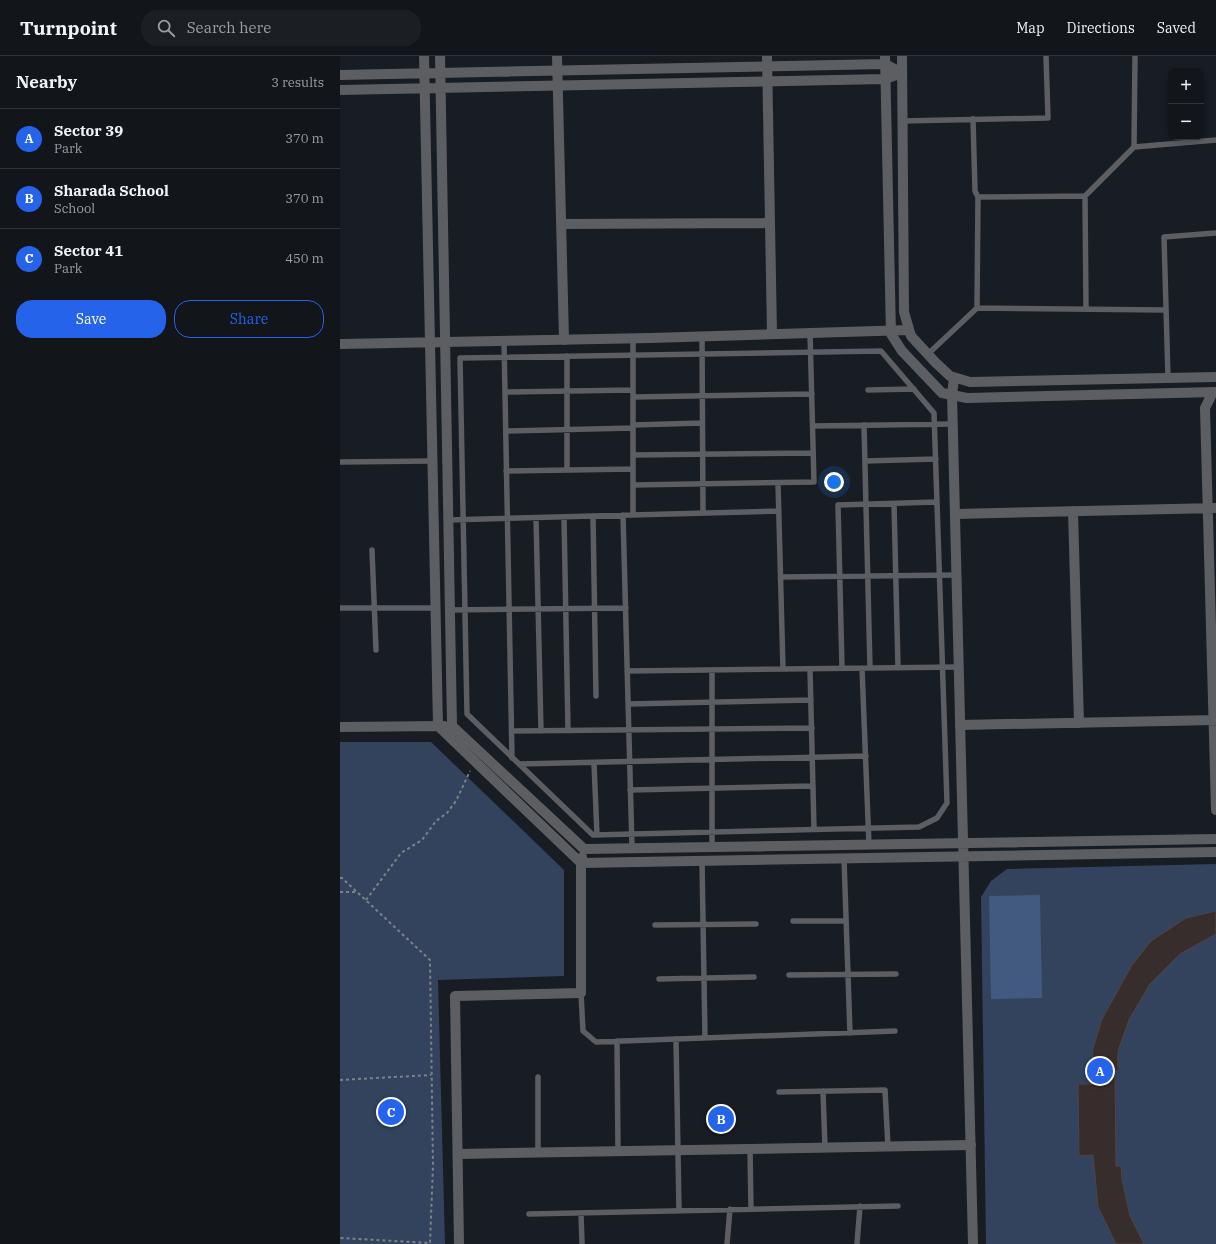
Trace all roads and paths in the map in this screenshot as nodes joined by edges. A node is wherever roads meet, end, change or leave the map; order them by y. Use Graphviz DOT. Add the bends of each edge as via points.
graph roads {
  1 [pos="424,56"];
  2 [pos="440,56"];
  3 [pos="557,56"];
  4 [pos="902,56"];
  5 [pos="1046,56"];
  6 [pos="1135,56"];
  7 [pos="885,60"];
  8 [pos="767,61"];
  9 [pos="558,71"];
  10 [pos="440,73"];
  11 [pos="902,73"];
  12 [pos="424,74"];
  13 [pos="340,76"];
  14 [pos="885,79"];
  15 [pos="767,81"];
  16 [pos="558,86"];
  17 [pos="425,88"];
  18 [pos="440,88"];
  19 [pos="340,90"];
  20 [pos="973,119"];
  21 [pos="902,121"];
  22 [pos="1216,140"];
  23 [pos="1134,147"];
  24 [pos="1085,196"];
  25 [pos="978,197"];
  26 [pos="770,223"];
  27 [pos="561,224"];
  28 [pos="1216,233"];
  29 [pos="978,308"];
  30 [pos="1086,309"];
  31 [pos="1166,310"];
  32 [pos="890,330"];
  33 [pos="909,330"];
  34 [pos="810,333"];
  35 [pos="772,334"];
  36 [pos="702,336"];
  37 [pos="633,338"];
  38 [pos="564,340"];
  39 [pos="504,341"];
  40 [pos="430,342"];
  41 [pos="445,342"];
  42 [pos="340,344"];
  43 [pos="811,352"];
  44 [pos="702,354"];
  45 [pos="928,354"];
  46 [pos="633,355"];
  47 [pos="566,356"];
  48 [pos="504,358"];
  49 [pos="1216,377"];
  50 [pos="954,378"];
  51 [pos="1168,378"];
  52 [pos="914,389"];
  53 [pos="633,390"];
  54 [pos="868,390"];
  55 [pos="567,391"];
  56 [pos="505,392"];
  57 [pos="812,394"];
  58 [pos="1215,394"];
  59 [pos="952,395"];
  60 [pos="702,396"];
  61 [pos="633,397"];
  62 [pos="702,423"];
  63 [pos="935,424"];
  64 [pos="953,424"];
  65 [pos="864,425"];
  66 [pos="813,426"];
  67 [pos="633,427"];
  68 [pos="506,430"];
  69 [pos="567,430"];
  70 [pos="813,453"];
  71 [pos="703,454"];
  72 [pos="633,455"];
  73 [pos="936,459"];
  74 [pos="433,461"];
  75 [pos="865,461"];
  76 [pos="340,462"];
  77 [pos="633,469"];
  78 [pos="567,470"];
  79 [pos="506,471"];
  80 [pos="778,483"];
  81 [pos="703,484"];
  82 [pos="633,485"];
  83 [pos="937,502"];
  84 [pos="866,504"];
  85 [pos="894,504"];
  86 [pos="1212,508"];
  87 [pos="779,511"];
  88 [pos="1073,512"];
  89 [pos="703,513"];
  90 [pos="955,514"];
  91 [pos="623,515"];
  92 [pos="633,515"];
  93 [pos="593,516"];
  94 [pos="564,517"];
  95 [pos="507,518"];
  96 [pos="536,518"];
  97 [pos="448,520"];
  98 [pos="463,520"];
  99 [pos="372,550"];
  100 [pos="896,575"];
  101 [pos="940,575"];
  102 [pos="957,575"];
  103 [pos="840,576"];
  104 [pos="867,576"];
  105 [pos="781,577"];
  106 [pos="340,608"];
  107 [pos="374,608"];
  108 [pos="436,608"];
  109 [pos="594,608"];
  110 [pos="626,608"];
  111 [pos="509,609"];
  112 [pos="538,609"];
  113 [pos="566,609"];
  114 [pos="450,610"];
  115 [pos="465,610"];
  116 [pos="376,650"];
  117 [pos="898,667"];
  118 [pos="943,667"];
  119 [pos="959,667"];
  120 [pos="842,668"];
  121 [pos="862,668"];
  122 [pos="870,668"];
  123 [pos="783,669"];
  124 [pos="810,669"];
  125 [pos="712,670"];
  126 [pos="627,671"];
  127 [pos="596,696"];
  128 [pos="811,700"];
  129 [pos="712,702"];
  130 [pos="628,704"];
  131 [pos="1215,720"];
  132 [pos="1079,723"];
  133 [pos="438,726"];
  134 [pos="452,726"];
  135 [pos="960,726"];
  136 [pos="340,727"];
  137 [pos="812,728"];
  138 [pos="712,729"];
  139 [pos="629,730"];
  140 [pos="512,731"];
  141 [pos="541,731"];
  142 [pos="568,731"];
  143 [pos="866,756"];
  144 [pos="512,758"];
  145 [pos="812,758"];
  146 [pos="712,760"];
  147 [pos="475,762"];
  148 [pos="630,762"];
  149 [pos="594,763"];
  150 [pos="519,764"];
  151 [pos="813,786"];
  152 [pos="712,788"];
  153 [pos="630,790"];
  154 [pos="1216,810"];
  155 [pos="869,828"];
  156 [pos="814,829"];
  157 [pos="712,832"];
  158 [pos="632,834"];
  159 [pos="597,835"];
  160 [pos="1216,839"];
  161 [pos="963,843"];
  162 [pos="869,845"];
  163 [pos="712,847"];
  164 [pos="632,848"];
  165 [pos="584,849"];
  166 [pos="1216,852"];
  167 [pos="964,857"];
  168 [pos="844,859"];
  169 [pos="702,861"];
  170 [pos="581,863"];
  171 [pos="340,878"];
  172 [pos="340,892"];
  173 [pos="356,892"];
  174 [pos="366,900"];
  175 [pos="794,921"];
  176 [pos="846,921"];
  177 [pos="703,924"];
  178 [pos="756,924"];
  179 [pos="656,925"];
  180 [pos="848,974"];
  181 [pos="896,974"];
  182 [pos="789,975"];
  183 [pos="704,978"];
  184 [pos="754,978"];
  185 [pos="659,979"];
  186 [pos="581,993"];
  187 [pos="895,1031"];
  188 [pos="850,1033"];
  189 [pos="706,1038"];
  190 [pos="676,1039"];
  191 [pos="617,1041"];
  192 [pos="432,1075"];
  193 [pos="538,1077"];
  194 [pos="340,1080"];
  195 [pos="823,1091"];
  196 [pos="779,1092"];
  197 [pos="971,1145"];
  198 [pos="888,1147"];
  199 [pos="825,1148"];
  200 [pos="750,1149"];
  201 [pos="678,1150"];
  202 [pos="618,1151"];
  203 [pos="538,1153"];
  204 [pos="458,1154"];
  205 [pos="860,1206"];
  206 [pos="898,1206"];
  207 [pos="751,1209"];
  208 [pos="730,1210"];
  209 [pos="679,1211"];
  210 [pos="581,1213"];
  211 [pos="529,1214"];
  212 [pos="340,1238"];
  213 [pos="459,1244"];
  214 [pos="582,1244"];
  215 [pos="727,1244"];
  216 [pos="857,1244"];
  217 [pos="973,1244"];
  1 -- 12 [label="street"];
  2 -- 10 [label="street"];
  3 -- 9 [label="street"];
  4 -- 11 [label="street"];
  5 -- 20 [label="lane" via="1048,118"];
  6 -- 23 [label="lane"];
  7 -- 8 [label="street"];
  7 -- 11 [label="street"];
  7 -- 14 [label="street"];
  8 -- 9 [label="street"];
  8 -- 15 [label="street"];
  9 -- 10 [label="street"];
  9 -- 16 [label="street"];
  10 -- 12 [label="street"];
  10 -- 18 [label="street"];
  11 -- 14 [label="street"];
  11 -- 21 [label="street"];
  12 -- 13 [label="street"];
  12 -- 17 [label="street"];
  14 -- 15 [label="street"];
  14 -- 32 [label="street"];
  15 -- 16 [label="street"];
  15 -- 26 [label="street"];
  16 -- 18 [label="street"];
  16 -- 27 [label="street"];
  17 -- 18 [label="street"];
  17 -- 19 [label="street"];
  17 -- 40 [label="street"];
  18 -- 41 [label="street"];
  20 -- 21 [label="lane"];
  20 -- 25 [label="lane" via="975,190"];
  21 -- 33 [label="street" via="904,312"];
  22 -- 23 [label="lane"];
  23 -- 24 [label="lane"];
  24 -- 25 [label="lane"];
  24 -- 30 [label="lane"];
  25 -- 29 [label="lane"];
  26 -- 27 [label="street"];
  26 -- 35 [label="street"];
  27 -- 38 [label="street"];
  28 -- 31 [label="lane" via="1164,236"];
  29 -- 30 [label="lane"];
  29 -- 45 [label="lane"];
  30 -- 31 [label="lane"];
  31 -- 51 [label="lane"];
  32 -- 33 [label="street"];
  32 -- 34 [label="street"];
  32 -- 59 [label="street" via="902,351 942,393"];
  33 -- 45 [label="street" via="911,336"];
  34 -- 35 [label="street"];
  34 -- 43 [label="lane"];
  35 -- 36 [label="street"];
  36 -- 37 [label="street"];
  36 -- 44 [label="lane"];
  37 -- 38 [label="street"];
  37 -- 46 [label="lane"];
  38 -- 39 [label="street"];
  39 -- 41 [label="street"];
  39 -- 48 [label="lane"];
  40 -- 41 [label="street"];
  40 -- 42 [label="street"];
  40 -- 74 [label="street"];
  41 -- 97 [label="street"];
  43 -- 44 [label="lane"];
  43 -- 52 [label="lane" via="881,351"];
  43 -- 57 [label="lane"];
  44 -- 46 [label="lane"];
  44 -- 60 [label="lane"];
  45 -- 50 [label="street"];
  46 -- 47 [label="lane"];
  46 -- 53 [label="lane"];
  47 -- 48 [label="lane"];
  47 -- 55 [label="lane"];
  48 -- 56 [label="lane"];
  48 -- 98 [label="lane" via="460,358"];
  49 -- 51 [label="street"];
  50 -- 51 [label="street" via="970,382"];
  50 -- 59 [label="street"];
  52 -- 54 [label="lane"];
  52 -- 63 [label="lane" via="934,413"];
  53 -- 55 [label="lane"];
  53 -- 61 [label="lane"];
  55 -- 56 [label="lane"];
  55 -- 69 [label="lane"];
  56 -- 68 [label="lane"];
  57 -- 60 [label="lane"];
  57 -- 66 [label="lane"];
  58 -- 59 [label="street" via="967,398"];
  58 -- 86 [label="street" via="1205,408"];
  59 -- 64 [label="street"];
  60 -- 61 [label="lane"];
  60 -- 62 [label="lane"];
  61 -- 67 [label="lane"];
  62 -- 67 [label="lane"];
  62 -- 71 [label="lane"];
  63 -- 64 [label="lane"];
  63 -- 65 [label="lane"];
  63 -- 73 [label="lane"];
  64 -- 90 [label="street"];
  65 -- 66 [label="lane"];
  65 -- 75 [label="lane"];
  66 -- 70 [label="lane"];
  67 -- 69 [label="lane"];
  67 -- 72 [label="lane"];
  68 -- 69 [label="lane"];
  68 -- 79 [label="lane"];
  69 -- 78 [label="lane"];
  70 -- 71 [label="lane"];
  70 -- 80 [label="lane" via="814,482"];
  71 -- 72 [label="lane"];
  71 -- 81 [label="lane"];
  72 -- 77 [label="lane"];
  73 -- 75 [label="lane"];
  73 -- 83 [label="lane"];
  74 -- 76 [label="lane"];
  74 -- 108 [label="street"];
  75 -- 84 [label="lane"];
  77 -- 78 [label="lane"];
  77 -- 82 [label="lane"];
  78 -- 79 [label="lane"];
  79 -- 95 [label="lane"];
  80 -- 81 [label="lane"];
  80 -- 87 [label="lane"];
  81 -- 82 [label="lane"];
  81 -- 89 [label="lane"];
  82 -- 92 [label="lane"];
  83 -- 85 [label="lane"];
  83 -- 101 [label="lane"];
  84 -- 85 [label="lane"];
  84 -- 103 [label="lane" via="838,505"];
  84 -- 104 [label="lane"];
  85 -- 100 [label="lane"];
  86 -- 88 [label="street"];
  86 -- 131 [label="street"];
  87 -- 89 [label="lane"];
  87 -- 105 [label="lane"];
  88 -- 90 [label="street"];
  88 -- 132 [label="street"];
  89 -- 92 [label="lane"];
  90 -- 102 [label="street"];
  91 -- 92 [label="lane"];
  91 -- 93 [label="lane"];
  91 -- 110 [label="lane"];
  93 -- 94 [label="lane"];
  93 -- 109 [label="lane"];
  94 -- 96 [label="lane"];
  94 -- 113 [label="lane"];
  95 -- 96 [label="lane"];
  95 -- 98 [label="lane"];
  95 -- 111 [label="lane"];
  96 -- 112 [label="lane"];
  97 -- 98 [label="lane"];
  97 -- 114 [label="street"];
  98 -- 115 [label="lane"];
  99 -- 107 [label="lane"];
  100 -- 101 [label="lane"];
  100 -- 104 [label="lane"];
  100 -- 117 [label="lane"];
  101 -- 102 [label="lane"];
  101 -- 118 [label="lane"];
  102 -- 119 [label="street"];
  103 -- 104 [label="lane"];
  103 -- 105 [label="lane"];
  103 -- 120 [label="lane"];
  104 -- 122 [label="lane"];
  105 -- 123 [label="lane"];
  106 -- 107 [label="lane"];
  107 -- 108 [label="lane"];
  107 -- 116 [label="lane"];
  108 -- 133 [label="street"];
  109 -- 110 [label="lane"];
  109 -- 113 [label="lane"];
  109 -- 127 [label="lane"];
  110 -- 126 [label="lane"];
  111 -- 112 [label="lane"];
  111 -- 115 [label="lane"];
  111 -- 140 [label="lane"];
  112 -- 113 [label="lane"];
  112 -- 141 [label="lane"];
  113 -- 142 [label="lane"];
  114 -- 115 [label="lane"];
  114 -- 134 [label="street"];
  115 -- 144 [label="lane" via="466,714"];
  117 -- 118 [label="lane"];
  117 -- 122 [label="lane"];
  118 -- 119 [label="lane"];
  118 -- 155 [label="lane" via="947,803 937,818 919,827"];
  119 -- 135 [label="street"];
  120 -- 121 [label="lane"];
  120 -- 124 [label="lane"];
  121 -- 122 [label="lane"];
  121 -- 143 [label="lane"];
  123 -- 124 [label="lane"];
  123 -- 125 [label="lane"];
  124 -- 128 [label="lane"];
  125 -- 126 [label="lane"];
  125 -- 129 [label="lane"];
  126 -- 130 [label="lane"];
  128 -- 129 [label="lane"];
  128 -- 137 [label="lane"];
  129 -- 130 [label="lane"];
  129 -- 138 [label="lane"];
  130 -- 139 [label="lane"];
  131 -- 132 [label="street"];
  131 -- 154 [label="street"];
  132 -- 135 [label="street"];
  133 -- 134 [label="street"];
  133 -- 136 [label="street"];
  133 -- 147 [label="street"];
  134 -- 165 [label="street"];
  135 -- 161 [label="street"];
  137 -- 138 [label="lane"];
  137 -- 145 [label="lane"];
  138 -- 139 [label="lane"];
  138 -- 146 [label="lane"];
  139 -- 142 [label="lane"];
  139 -- 148 [label="lane"];
  140 -- 141 [label="lane"];
  140 -- 144 [label="lane"];
  141 -- 142 [label="lane"];
  143 -- 145 [label="lane"];
  143 -- 155 [label="lane"];
  144 -- 150 [label="lane"];
  145 -- 146 [label="lane"];
  145 -- 151 [label="lane"];
  146 -- 148 [label="lane"];
  146 -- 152 [label="lane"];
  147 -- 170 [label="street"];
  147 -- 174 [label="path" via="447,814 436,821 422,840 401,853"];
  148 -- 149 [label="lane"];
  148 -- 153 [label="lane"];
  149 -- 150 [label="lane"];
  149 -- 159 [label="lane"];
  150 -- 159 [label="lane" via="593,835"];
  151 -- 152 [label="lane"];
  151 -- 156 [label="lane"];
  152 -- 153 [label="lane"];
  152 -- 157 [label="lane"];
  153 -- 158 [label="lane"];
  155 -- 156 [label="lane"];
  155 -- 162 [label="lane"];
  156 -- 157 [label="lane"];
  157 -- 158 [label="lane"];
  157 -- 163 [label="lane"];
  158 -- 159 [label="lane"];
  158 -- 164 [label="lane"];
  160 -- 161 [label="street"];
  161 -- 162 [label="street"];
  161 -- 167 [label="street"];
  162 -- 163 [label="street"];
  163 -- 164 [label="street"];
  164 -- 165 [label="street"];
  165 -- 170 [label="street"];
  166 -- 167 [label="street"];
  167 -- 168 [label="street"];
  167 -- 197 [label="street"];
  168 -- 169 [label="street"];
  168 -- 176 [label="lane"];
  169 -- 170 [label="street"];
  169 -- 177 [label="lane"];
  170 -- 186 [label="street"];
  171 -- 173 [label="path"];
  172 -- 173 [label="path"];
  173 -- 174 [label="path"];
  174 -- 192 [label="path" via="430,960"];
  175 -- 176 [label="lane"];
  176 -- 180 [label="lane"];
  177 -- 178 [label="lane"];
  177 -- 179 [label="lane"];
  177 -- 183 [label="lane"];
  180 -- 181 [label="lane"];
  180 -- 182 [label="lane"];
  180 -- 188 [label="lane"];
  183 -- 184 [label="lane"];
  183 -- 185 [label="lane"];
  183 -- 189 [label="lane"];
  186 -- 191 [label="lane" via="583,1031 596,1042"];
  186 -- 204 [label="street" via="455,996"];
  187 -- 188 [label="lane"];
  188 -- 189 [label="lane"];
  189 -- 190 [label="lane"];
  190 -- 191 [label="lane"];
  190 -- 201 [label="lane"];
  191 -- 202 [label="lane"];
  192 -- 194 [label="path"];
  192 -- 212 [label="path" via="433,1166 430,1243"];
  193 -- 203 [label="lane"];
  195 -- 196 [label="lane"];
  195 -- 198 [label="lane" via="885,1090"];
  195 -- 199 [label="lane"];
  197 -- 198 [label="street"];
  197 -- 217 [label="street"];
  198 -- 199 [label="street"];
  199 -- 200 [label="street"];
  200 -- 201 [label="street"];
  200 -- 207 [label="lane"];
  201 -- 202 [label="street"];
  201 -- 209 [label="lane"];
  202 -- 203 [label="street"];
  203 -- 204 [label="street"];
  204 -- 213 [label="street"];
  205 -- 206 [label="lane"];
  205 -- 207 [label="lane"];
  205 -- 216 [label="lane"];
  207 -- 208 [label="lane"];
  208 -- 209 [label="lane"];
  208 -- 215 [label="lane"];
  209 -- 210 [label="lane"];
  210 -- 211 [label="lane"];
  210 -- 214 [label="lane"];
}
